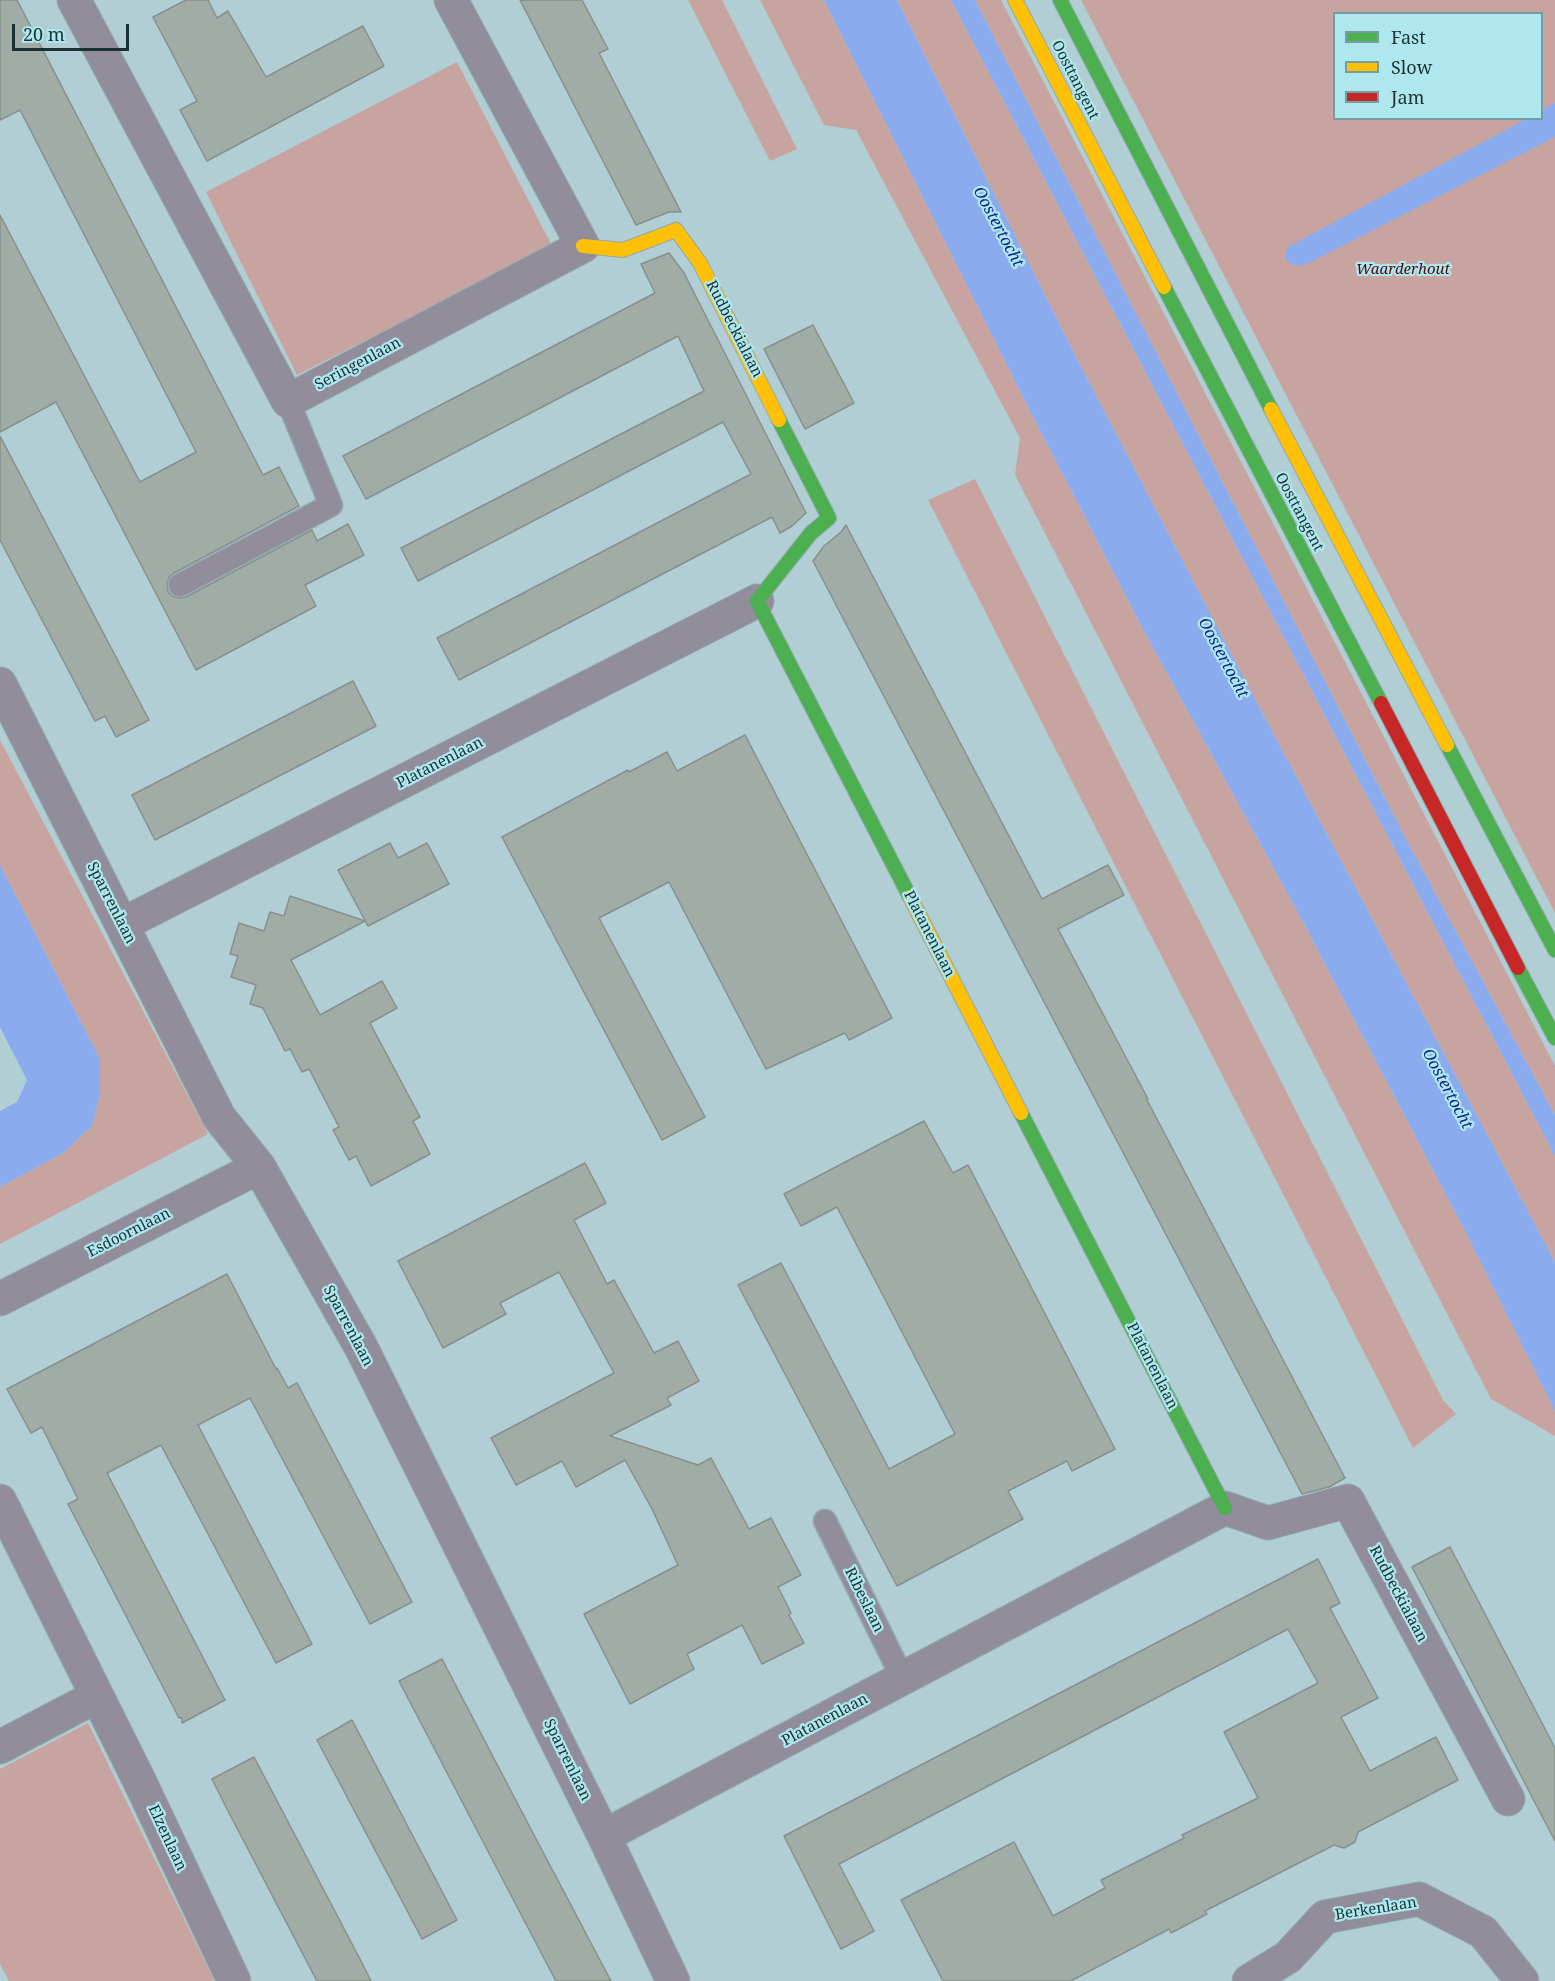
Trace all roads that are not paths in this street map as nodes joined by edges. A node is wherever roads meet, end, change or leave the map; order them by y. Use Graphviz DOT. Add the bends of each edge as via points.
graph roads {
  1 [pos="74,0"];
  2 [pos="451,0"];
  3 [pos="1015,0"];
  4 [pos="1060,0"];
  5 [pos="583,246"];
  6 [pos="288,401"];
  7 [pos="829,518"];
  8 [pos="180,585"];
  9 [pos="758,601"];
  10 [pos="0,684"];
  11 [pos="123,924"];
  12 [pos="1555,950"];
  13 [pos="1555,1038"];
  14 [pos="259,1167"];
  15 [pos="0,1299"];
  16 [pos="0,1501"];
  17 [pos="1225,1508"];
  18 [pos="825,1521"];
  19 [pos="903,1679"];
  20 [pos="97,1696"];
  21 [pos="0,1747"];
  22 [pos="1508,1799"];
  23 [pos="604,1836"];
  24 [pos="234,1981"];
  25 [pos="674,1981"];
  26 [pos="1249,1981"];
  27 [pos="1522,1981"];
  1 -- 6 [label="street"];
  2 -- 5 [label="street"];
  3 -- 13 [label="main road, Oosttangent"];
  4 -- 12 [label="main road, Oosttangent"];
  5 -- 6 [label="street, Seringenlaan"];
  5 -- 7 [label="main road, Rudbeckialaan" via="623,249 676,230 700,263"];
  6 -- 8 [label="lane" via="331,505"];
  7 -- 9 [label="main road, Platanenlaan" via="812,533"];
  9 -- 11 [label="street, Platanenlaan"];
  9 -- 17 [label="main road, Platanenlaan"];
  10 -- 11 [label="street, Sparrenlaan"];
  11 -- 14 [label="street, Sparrenlaan" via="219,1117"];
  14 -- 15 [label="street, Esdoornlaan"];
  14 -- 23 [label="street, Sparrenlaan" via="361,1347"];
  16 -- 20 [label="street, Elzenlaan"];
  17 -- 19 [label="street, Platanenlaan"];
  17 -- 22 [label="street, Rudbeckialaan" via="1268,1522 1348,1501"];
  18 -- 19 [label="lane, Ribeslaan"];
  19 -- 23 [label="street, Platanenlaan"];
  20 -- 21 [label="street"];
  20 -- 24 [label="street, Elzenlaan"];
  23 -- 25 [label="street, Sparrenlaan"];
  26 -- 27 [label="street, Berkenlaan" via="1288,1957 1325,1917 1419,1899 1483,1932"];
}
